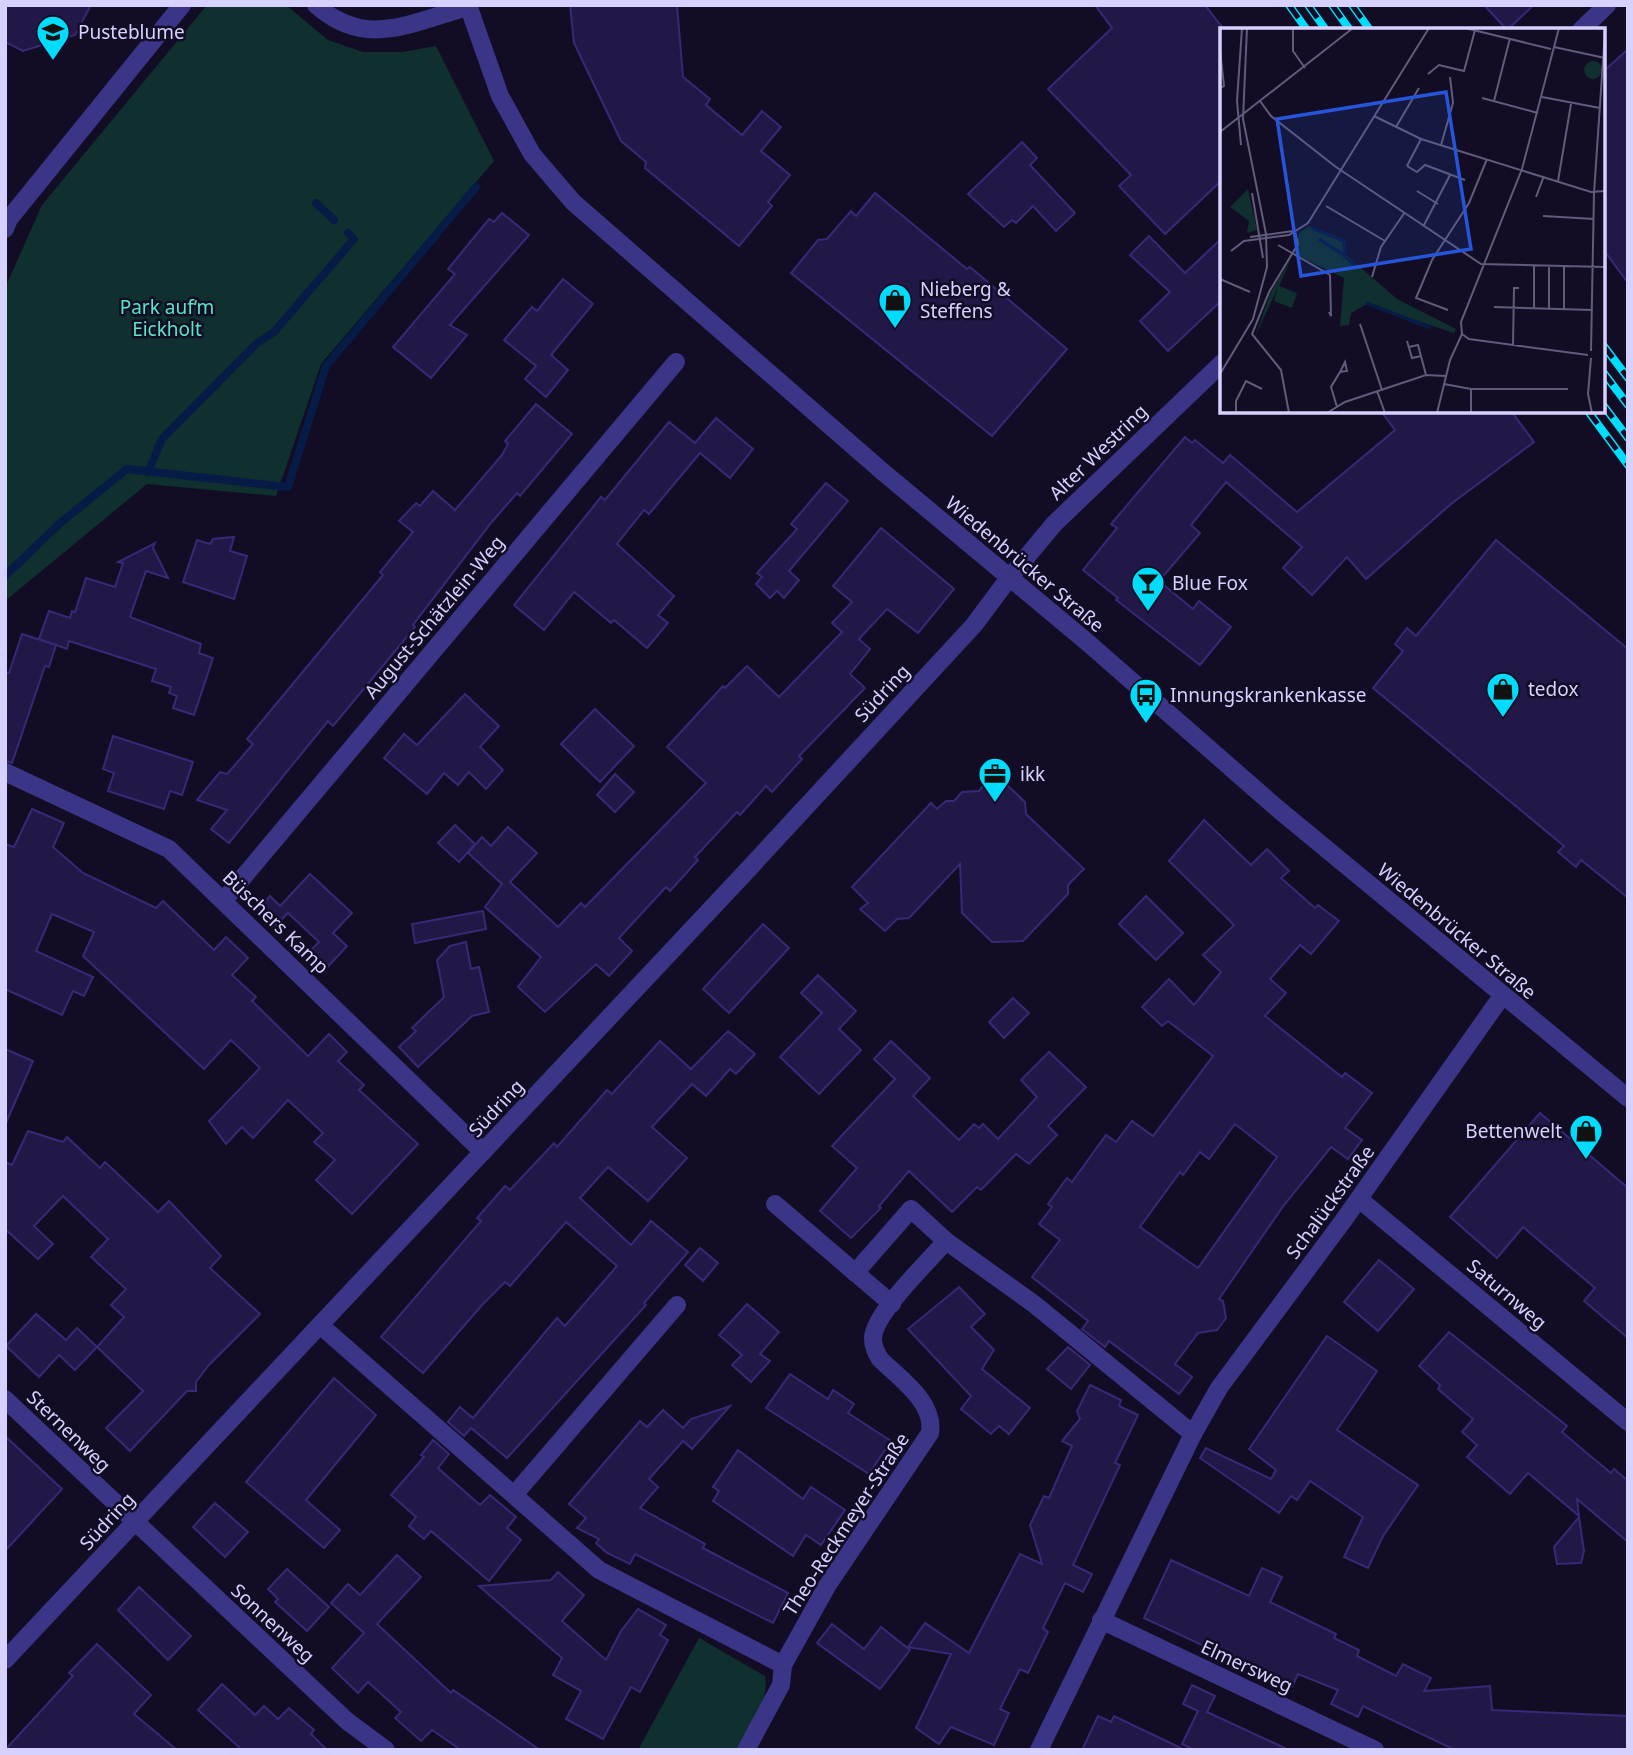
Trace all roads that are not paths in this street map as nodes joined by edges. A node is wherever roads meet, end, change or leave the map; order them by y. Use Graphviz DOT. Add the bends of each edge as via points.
graph roads {
  1 [pos="182,5"];
  2 [pos="316,5"];
  3 [pos="1607,5"];
  4 [pos="468,6"];
  5 [pos="1583,28"];
  6 [pos="5,229"];
  7 [pos="676,362"];
  8 [pos="1220,365"];
  9 [pos="1009,578"];
  10 [pos="5,772"];
  11 [pos="224,900"];
  12 [pos="1502,996"];
  13 [pos="1628,1098"];
  14 [pos="483,1152"];
  15 [pos="1359,1199"];
  16 [pos="775,1203"];
  17 [pos="946,1241"];
  18 [pos="855,1273"];
  19 [pos="892,1304"];
  20 [pos="677,1305"];
  21 [pos="320,1325"];
  22 [pos="5,1399"];
  23 [pos="1628,1422"];
  24 [pos="1193,1434"];
  25 [pos="514,1495"];
  26 [pos="135,1522"];
  27 [pos="1101,1620"];
  28 [pos="5,1660"];
  29 [pos="783,1665"];
  30 [pos="386,1750"];
  31 [pos="746,1750"];
  32 [pos="1040,1750"];
  33 [pos="1375,1750"];
  1 -- 6 [label="street"];
  2 -- 4 [label="street" via="334,21 370,32"];
  3 -- 5 [label="street"];
  4 -- 9 [label="street, Wiedenbrücker Straße" via="500,96 532,154 573,201"];
  7 -- 11 [label="street, August-Schätzlein-Weg"];
  8 -- 9 [label="street, Alter Westring" via="1054,524"];
  9 -- 12 [label="street, Wiedenbrücker Straße"];
  9 -- 14 [label="street, Südring" via="955,646"];
  10 -- 11 [label="street, Büschers Kamp" via="169,849"];
  11 -- 14 [label="street, Büschers Kamp"];
  12 -- 13 [label="street, Wiedenbrücker Straße"];
  12 -- 15 [label="street, Schalückstraße"];
  14 -- 21 [label="street, Südring"];
  15 -- 23 [label="street, Saturnweg"];
  15 -- 24 [label="street, Schalückstraße" via="1219,1388"];
  16 -- 18 [label="street"];
  17 -- 18 [label="street" via="911,1209"];
  17 -- 19 [label="street, Theo-Reckmeyer-Straße"];
  17 -- 24 [label="street" via="1034,1304"];
  18 -- 19 [label="street"];
  19 -- 29 [label="street, Theo-Reckmeyer-Straße" via="876,1326 874,1349 927,1407 930,1433 827,1586"];
  20 -- 25 [label="street"];
  21 -- 25 [label="street"];
  21 -- 26 [label="street, Südring"];
  22 -- 26 [label="street, Sternenweg"];
  24 -- 27 [label="street, Schalückstraße"];
  25 -- 29 [label="street" via="599,1570"];
  26 -- 28 [label="street, Südring"];
  26 -- 30 [label="street, Sonnenweg" via="347,1721"];
  27 -- 32 [label="street, Schalückstraße"];
  27 -- 33 [label="street, Elmersweg"];
  29 -- 31 [label="street, Theo-Reckmeyer-Straße" via="781,1685"];
}
